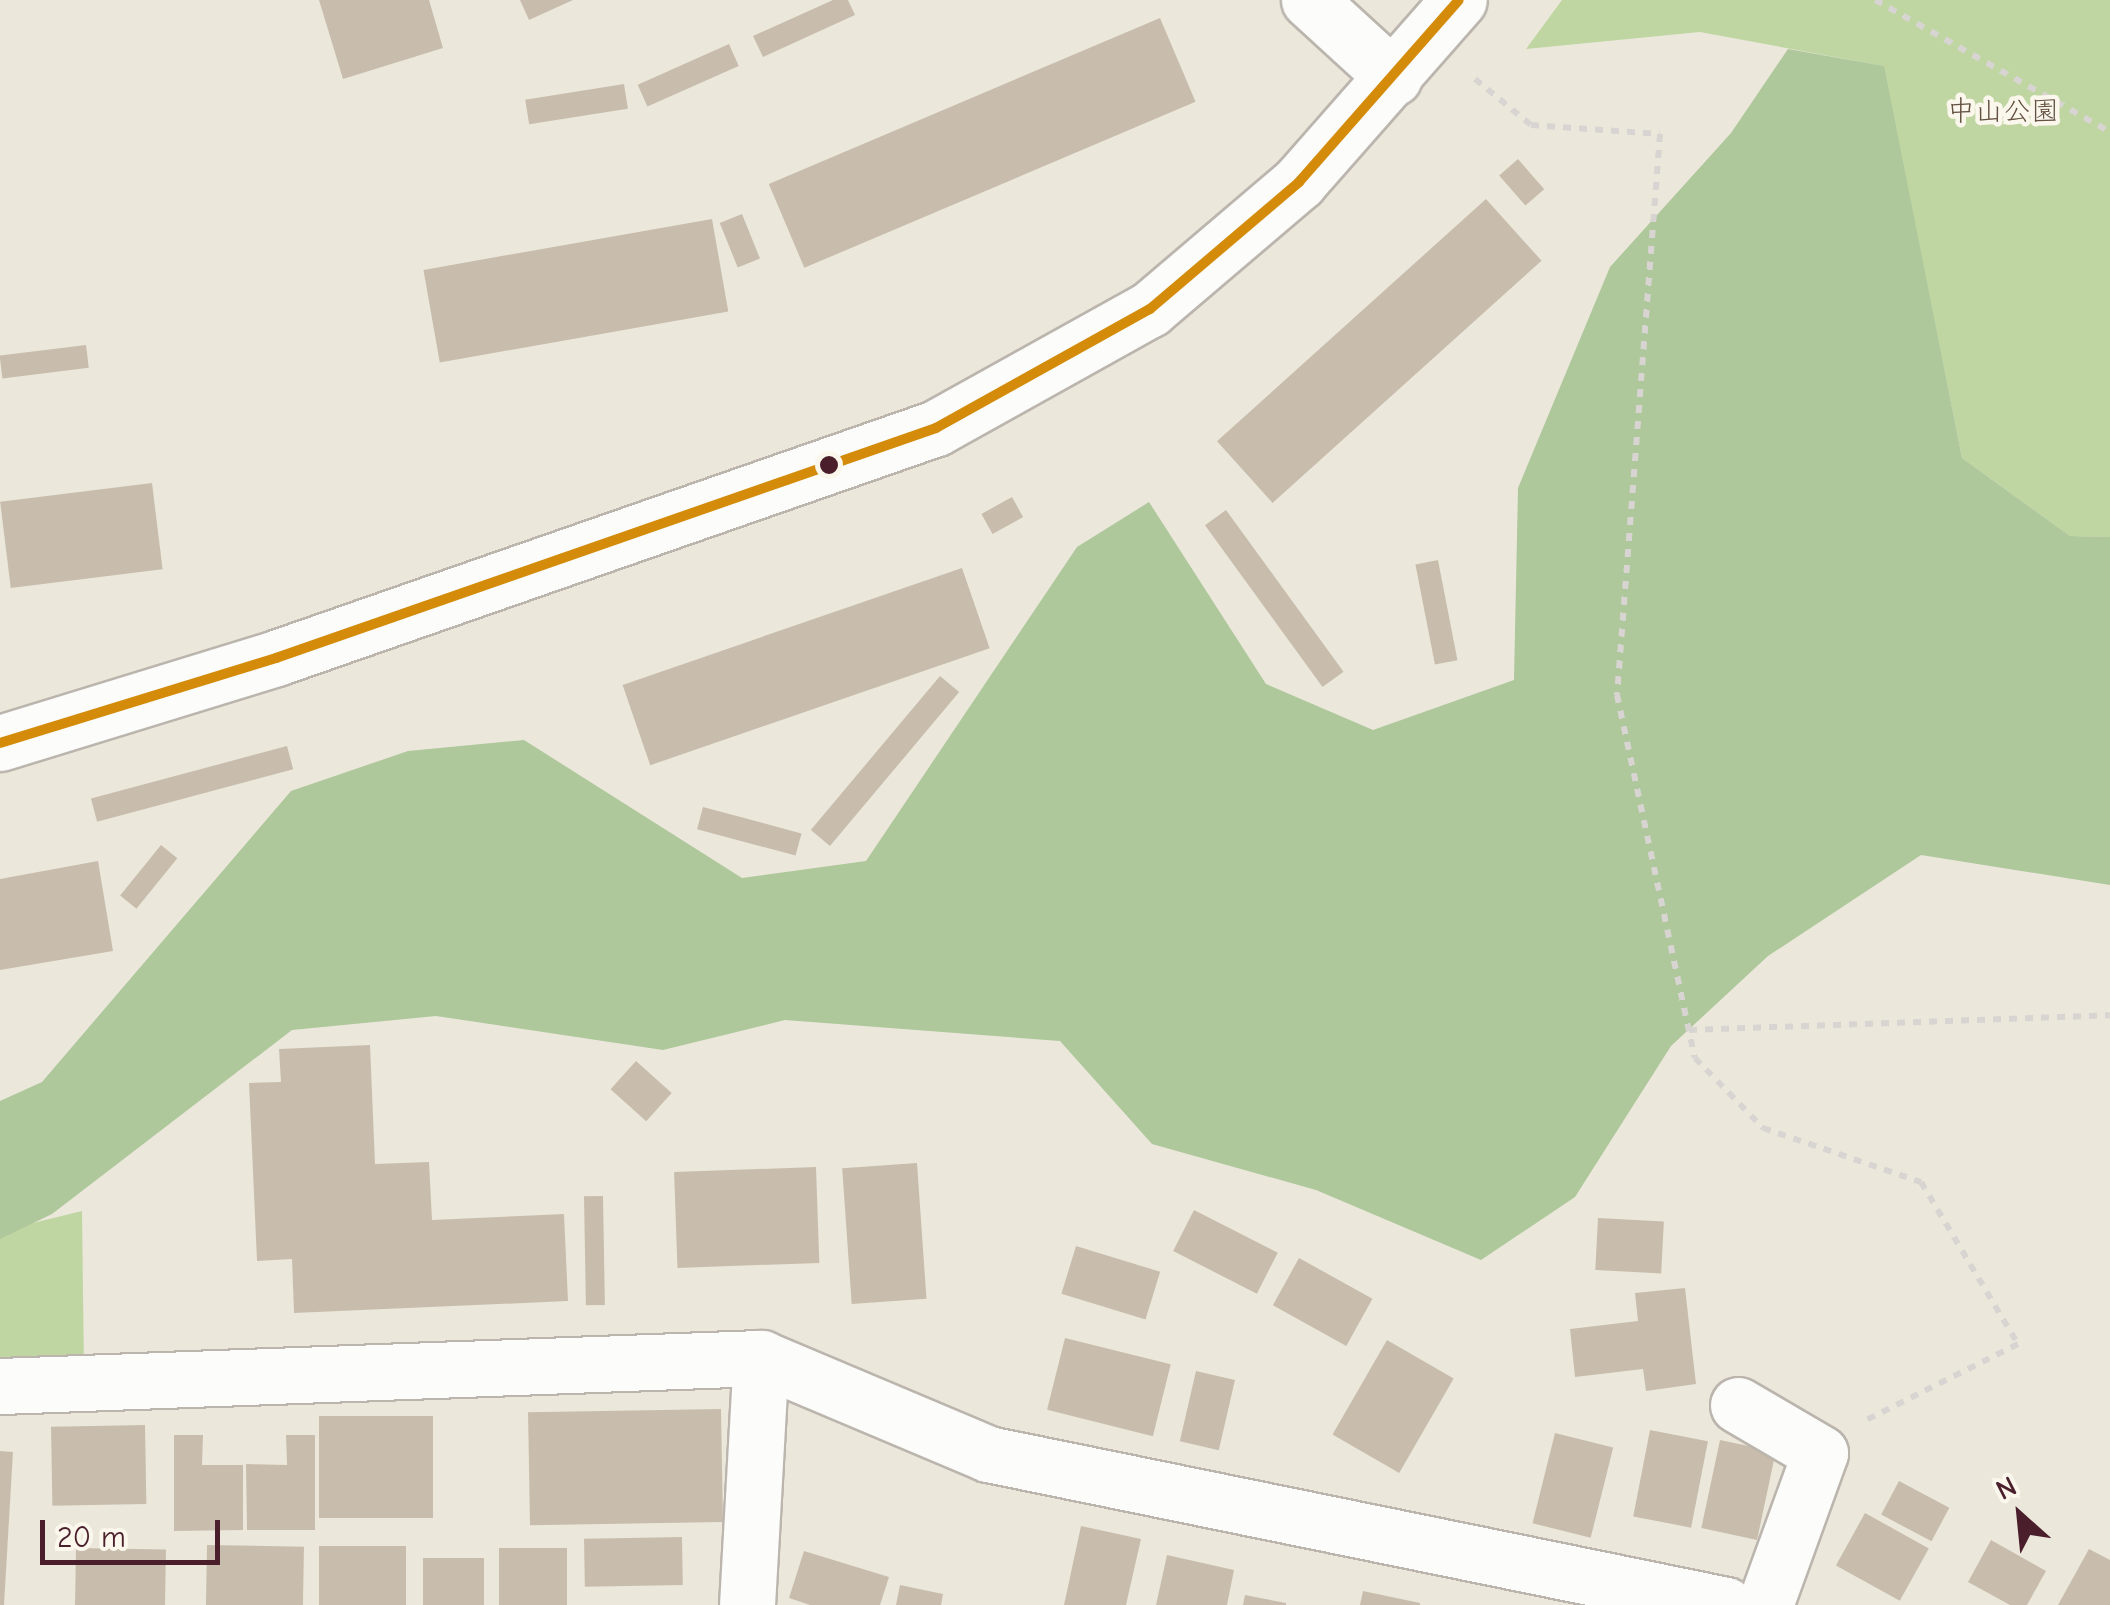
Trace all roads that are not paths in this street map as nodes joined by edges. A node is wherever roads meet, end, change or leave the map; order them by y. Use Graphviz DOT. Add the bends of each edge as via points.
graph roads {
  1 [pos="1310,0"];
  2 [pos="1459,0"];
  3 [pos="1394,78"];
  4 [pos="0,743"];
  5 [pos="761,1358"];
  6 [pos="0,1386"];
  7 [pos="1738,1404"];
  8 [pos="747,1605"];
  9 [pos="1726,1605"];
  10 [pos="1766,1605"];
  1 -- 3 [label="street"];
  2 -- 3 [label="street"];
  3 -- 4 [label="street" via="1299,182 1150,309 936,428 276,658"];
  5 -- 6 [label="street"];
  5 -- 8 [label="street"];
  5 -- 9 [label="street" via="988,1454"];
  7 -- 10 [label="street" via="1820,1452"];
}
